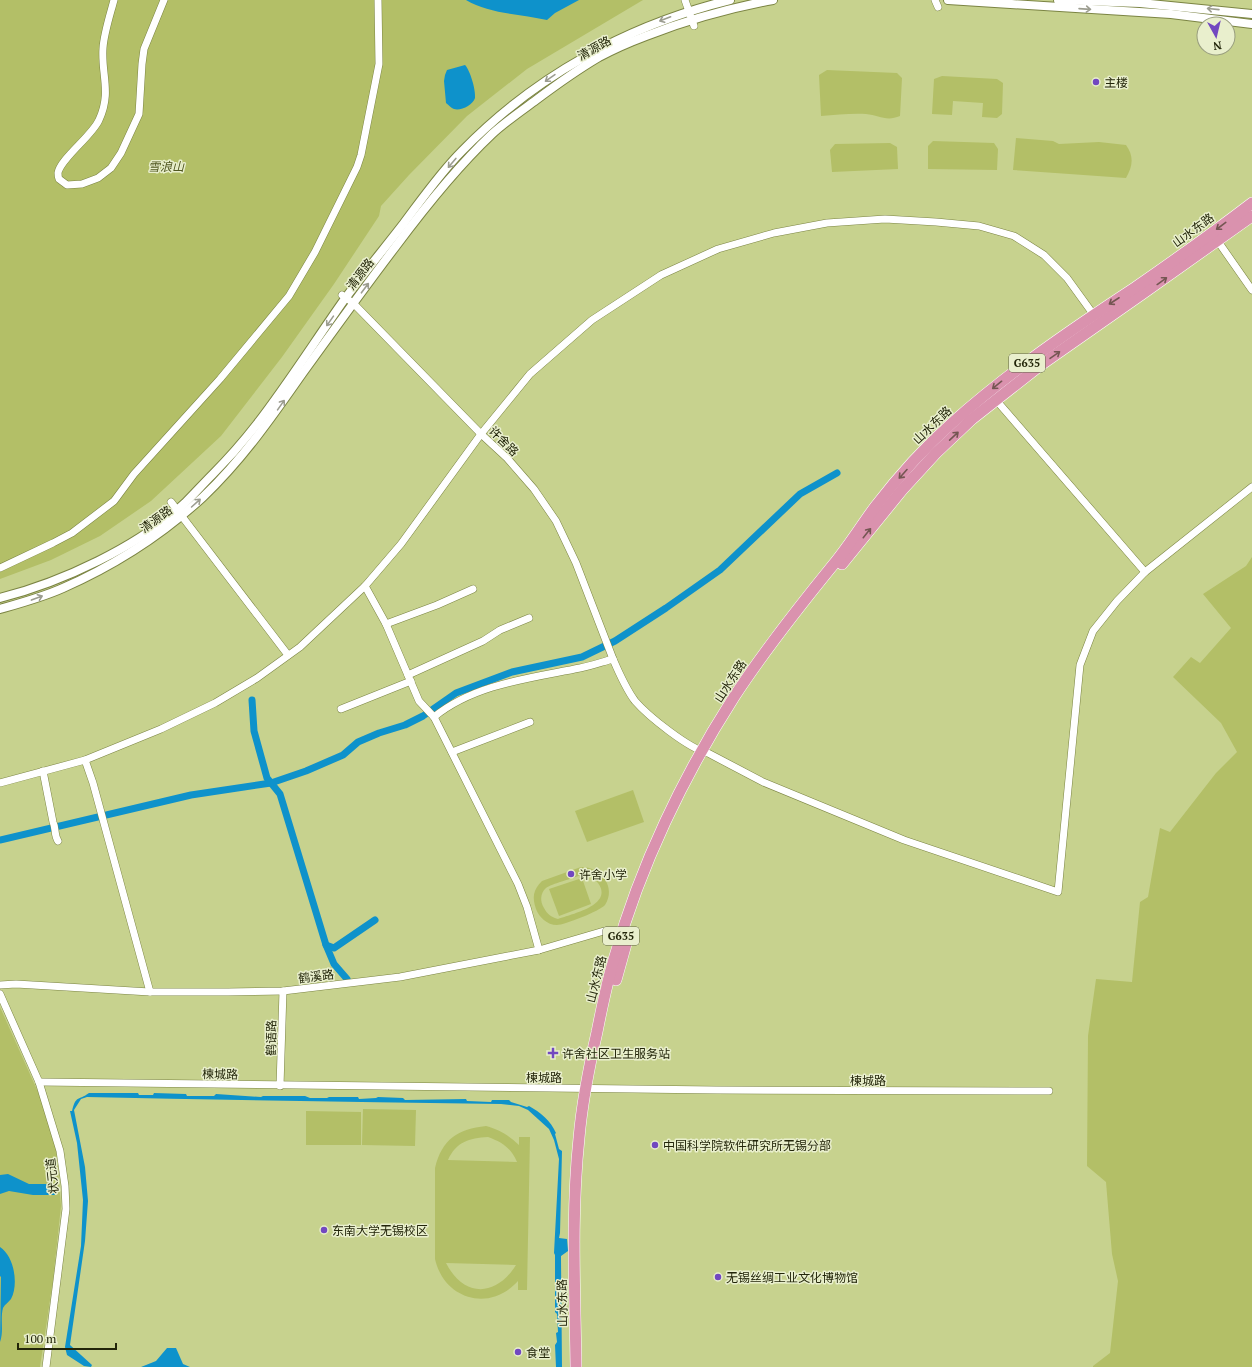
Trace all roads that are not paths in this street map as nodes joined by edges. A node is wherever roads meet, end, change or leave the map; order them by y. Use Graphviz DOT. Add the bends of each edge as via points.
graph roads {
  1 [pos="114,0"];
  2 [pos="164,0"];
  3 [pos="378,0"];
  4 [pos="685,0"];
  5 [pos="730,0"];
  6 [pos="773,0"];
  7 [pos="934,0"];
  8 [pos="948,0"];
  9 [pos="1058,0"];
  10 [pos="938,7"];
  11 [pos="1252,14"];
  12 [pos="692,18"];
  13 [pos="1252,24"];
  14 [pos="1252,203"];
  15 [pos="1252,216"];
  16 [pos="1217,240"];
  17 [pos="1252,290"];
  18 [pos="344,296"];
  19 [pos="353,303"];
  20 [pos="1096,319"];
  21 [pos="996,400"];
  22 [pos="481,434"];
  23 [pos="1252,487"];
  24 [pos="170,502"];
  25 [pos="179,512"];
  26 [pos="0,568"];
  27 [pos="1145,572"];
  28 [pos="365,586"];
  29 [pos="473,588"];
  30 [pos="0,598"];
  31 [pos="0,609"];
  32 [pos="529,618"];
  33 [pos="386,624"];
  34 [pos="288,655"];
  35 [pos="612,657"];
  36 [pos="410,678"];
  37 [pos="341,709"];
  38 [pos="434,716"];
  39 [pos="530,722"];
  40 [pos="452,752"];
  41 [pos="705,752"];
  42 [pos="85,760"];
  43 [pos="43,771"];
  44 [pos="0,783"];
  45 [pos="58,841"];
  46 [pos="626,934"];
  47 [pos="539,950"];
  48 [pos="0,985"];
  49 [pos="283,991"];
  50 [pos="150,992"];
  51 [pos="0,994"];
  52 [pos="39,1082"];
  53 [pos="280,1086"];
  54 [pos="589,1088"];
  55 [pos="1048,1091"];
  56 [pos="46,1367"];
  57 [pos="576,1367"];
  58 [pos="584,1367"];
  1 -- 2 [label="street" via="103,47 106,94 104,108 99,121 64,162 58,173 59,179 67,185 82,184 98,178 111,168 121,153 139,114 144,49"];
  3 -- 26 [label="street" via="379,64 361,155 315,252 289,296 220,379 134,474 114,501 72,533"];
  4 -- 12 [label="street"];
  5 -- 12 [label="street, 清源路"];
  6 -- 12 [label="street, 清源路"];
  7 -- 10 [label="street"];
  8 -- 13 [label="street, one-way" via="1171,14"];
  11 -- 9 [label="street, one-way" via="1140,3"];
  12 -- 18 [label="street, 清源路, one-way" via="632,32 561,71 508,108 461,152 440,176"];
  19 -- 12 [label="street, 清源路, one-way" via="435,194 493,134 562,81 600,56"];
  14 -- 20 [label="highway, 山水东路 / G635, one-way" via="1137,286"];
  15 -- 16 [label="highway, 山水东路 / G635"];
  16 -- 17 [label="street"];
  20 -- 16 [label="highway, 山水东路 / G635, one-way" via="1142,294"];
  18 -- 19 [label="street, 许舍路"];
  18 -- 25 [label="street, 清源路, one-way" via="257,424"];
  19 -- 22 [label="street, 许舍路"];
  25 -- 19 [label="street, 清源路, one-way" via="204,496 261,433"];
  21 -- 20 [label="highway, 山水东路 / G635, one-way"];
  20 -- 22 [label="street" via="1067,278 1044,255 1014,236 979,226 936,222 885,219 827,223 718,249 661,275 592,320 530,374"];
  20 -- 41 [label="highway, 山水东路 / G635, one-way" via="1007,377 936,438 894,482 759,660 734,698"];
  21 -- 27 [label="street"];
  41 -- 21 [label="highway, 山水东路 / G635, one-way" via="760,670 902,490 936,453"];
  22 -- 28 [label="street" via="401,544"];
  22 -- 35 [label="street, 许舍路" via="507,458 534,489 556,521 576,563"];
  23 -- 27 [label="street"];
  24 -- 25 [label="street"];
  25 -- 30 [label="street, 清源路" via="92,563 55,581"];
  31 -- 25 [label="street, 清源路, one-way" via="56,591 90,576 118,559"];
  25 -- 34 [label="street"];
  27 -- 41 [label="street, 许舍路" via="1093,631 1080,665 1058,892 897,838 763,782"];
  28 -- 33 [label="street"];
  28 -- 34 [label="street"];
  29 -- 33 [label="street"];
  32 -- 36 [label="street" via="500,630 484,641"];
  33 -- 36 [label="street"];
  34 -- 42 [label="street" via="257,678 215,703 161,729"];
  35 -- 38 [label="street" via="582,668 522,679 484,690 447,706"];
  35 -- 41 [label="street, 许舍路" via="635,700 652,718"];
  36 -- 37 [label="street"];
  36 -- 38 [label="street" via="420,702"];
  38 -- 40 [label="street"];
  39 -- 40 [label="street"];
  40 -- 47 [label="street" via="518,884"];
  41 -- 46 [label="highway, 山水东路 / G635" via="662,844"];
  42 -- 43 [label="street"];
  42 -- 50 [label="street"];
  43 -- 44 [label="street"];
  43 -- 45 [label="street"];
  46 -- 47 [label="street, 鹤溪路" via="604,931"];
  46 -- 54 [label="highway, 山水东路 / G635"];
  47 -- 49 [label="street, 鹤溪路" via="400,977"];
  48 -- 50 [label="street, 鹤溪路"];
  49 -- 50 [label="street, 鹤溪路"];
  49 -- 53 [label="street, 鹤语路"];
  51 -- 52 [label="street, 状元道"];
  52 -- 53 [label="street, 楝城路"];
  52 -- 56 [label="street, 状元道" via="60,1151 66,1209"];
  53 -- 54 [label="street, 楝城路"];
  54 -- 55 [label="street, 楝城路"];
  54 -- 57 [label="highway, 山水东路 / G635" via="578,1142 575,1201"];
  54 -- 58 [label="highway, 山水东路 / G635" via="581,1213"];
}
